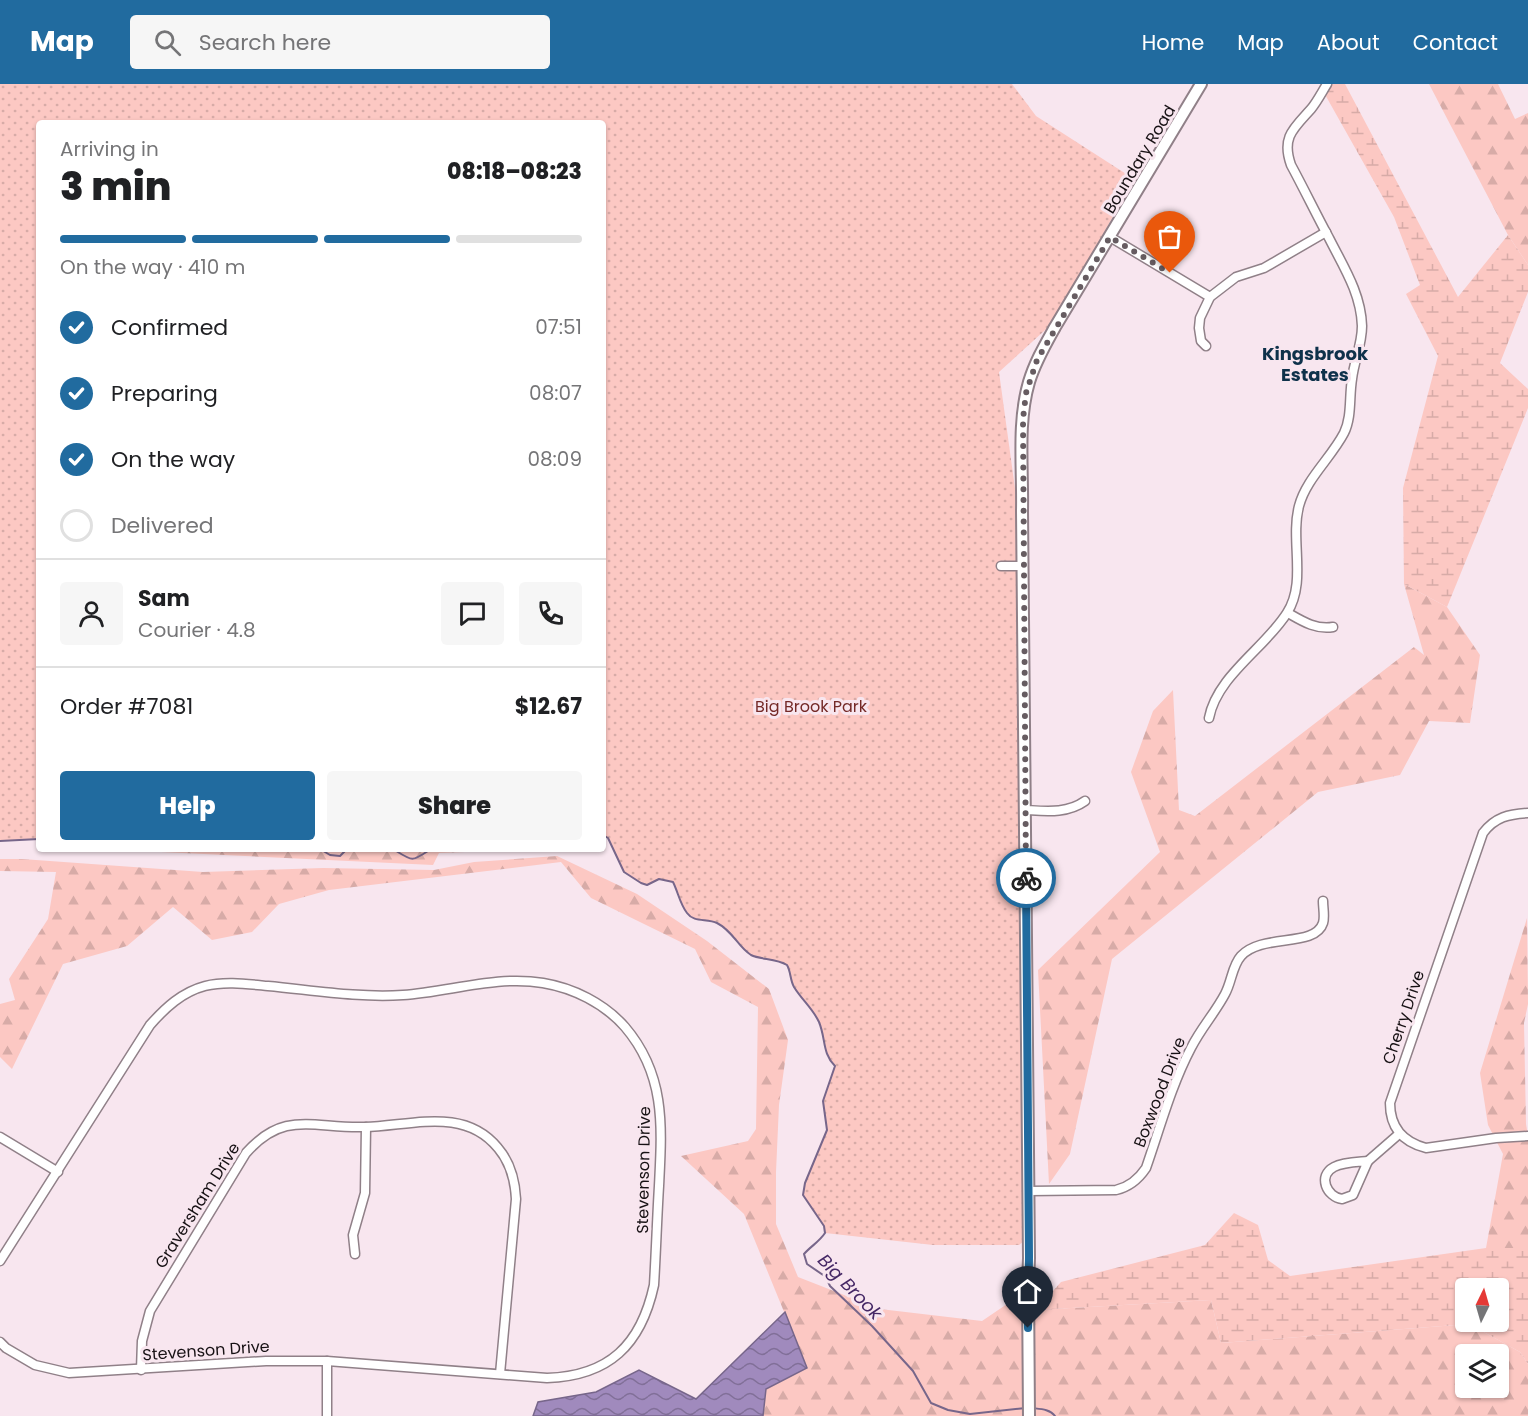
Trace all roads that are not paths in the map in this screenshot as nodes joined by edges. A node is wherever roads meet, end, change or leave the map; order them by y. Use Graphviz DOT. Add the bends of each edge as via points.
graph roads {
  1 [pos="1201,84"];
  2 [pos="1327,84"];
  3 [pos="1326,232"];
  4 [pos="1110,237"];
  5 [pos="1210,297"];
  6 [pos="1206,346"];
  7 [pos="1001,566"];
  8 [pos="1023,566"];
  9 [pos="1288,613"];
  10 [pos="1334,627"];
  11 [pos="1209,717"];
  12 [pos="1084,801"];
  13 [pos="1025,810"];
  14 [pos="1528,813"];
  15 [pos="1323,900"];
  16 [pos="366,1127"];
  17 [pos="1399,1134"];
  18 [pos="1528,1136"];
  19 [pos="0,1137"];
  20 [pos="1368,1161"];
  21 [pos="58,1172"];
  22 [pos="1029,1191"];
  23 [pos="355,1254"];
  24 [pos="0,1262"];
  25 [pos="0,1342"];
  26 [pos="327,1361"];
  27 [pos="141,1370"];
  28 [pos="500,1374"];
  29 [pos="327,1416"];
  30 [pos="1029,1416"];
  1 -- 4 [label="street, Boundary Road"];
  2 -- 3 [label="street" via="1293,129 1287,149 1291,165"];
  3 -- 5 [label="street" via="1264,268 1236,277"];
  3 -- 9 [label="street" via="1356,292 1361,341 1344,433 1308,487 1299,508 1297,582"];
  4 -- 5 [label="street"];
  4 -- 8 [label="street, Boundary Road" via="1055,327 1030,381 1023,419"];
  5 -- 6 [label="street" via="1199,328"];
  7 -- 8 [label="street"];
  8 -- 13 [label="street, Boundary Road"];
  9 -- 10 [label="street" via="1311,625"];
  9 -- 11 [label="street" via="1220,691"];
  12 -- 13 [label="street" via="1065,810"];
  13 -- 22 [label="street, Boundary Road"];
  14 -- 17 [label="street, Cherry Drive" via="1494,821 1479,840 1392,1094 1390,1111"];
  15 -- 22 [label="street, Boxwood Drive" via="1323,920 1317,933 1260,943 1236,963 1226,993 1186,1057 1141,1175 1116,1190"];
  16 -- 23 [label="street" via="364,1193 354,1235"];
  16 -- 27 [label="street, Graversham Drive" via="302,1123 270,1132 254,1144 150,1311 142,1341"];
  16 -- 28 [label="street, Graversham Drive" via="456,1123 482,1133 506,1158 516,1198"];
  17 -- 18 [label="street" via="1415,1145 1434,1148"];
  17 -- 20 [label="street"];
  19 -- 21 [label="street"];
  20 -- 20 [label="street" via="1353,1195 1342,1199 1327,1189 1329,1171"];
  21 -- 24 [label="street, Stevenson Drive"];
  21 -- 28 [label="street, Stevenson Drive" via="150,1025 174,1001 204,986 238,983 382,995 524,981 573,990 601,1005 624,1026 639,1046 655,1082 662,1129 654,1286 649,1308 634,1337 602,1365 566,1377"];
  22 -- 30 [label="street, Boundary Road"];
  25 -- 27 [label="street, Stevenson Drive" via="35,1365 52,1370"];
  26 -- 27 [label="street, Stevenson Drive"];
  26 -- 28 [label="street, Stevenson Drive"];
  26 -- 29 [label="street"];
}
